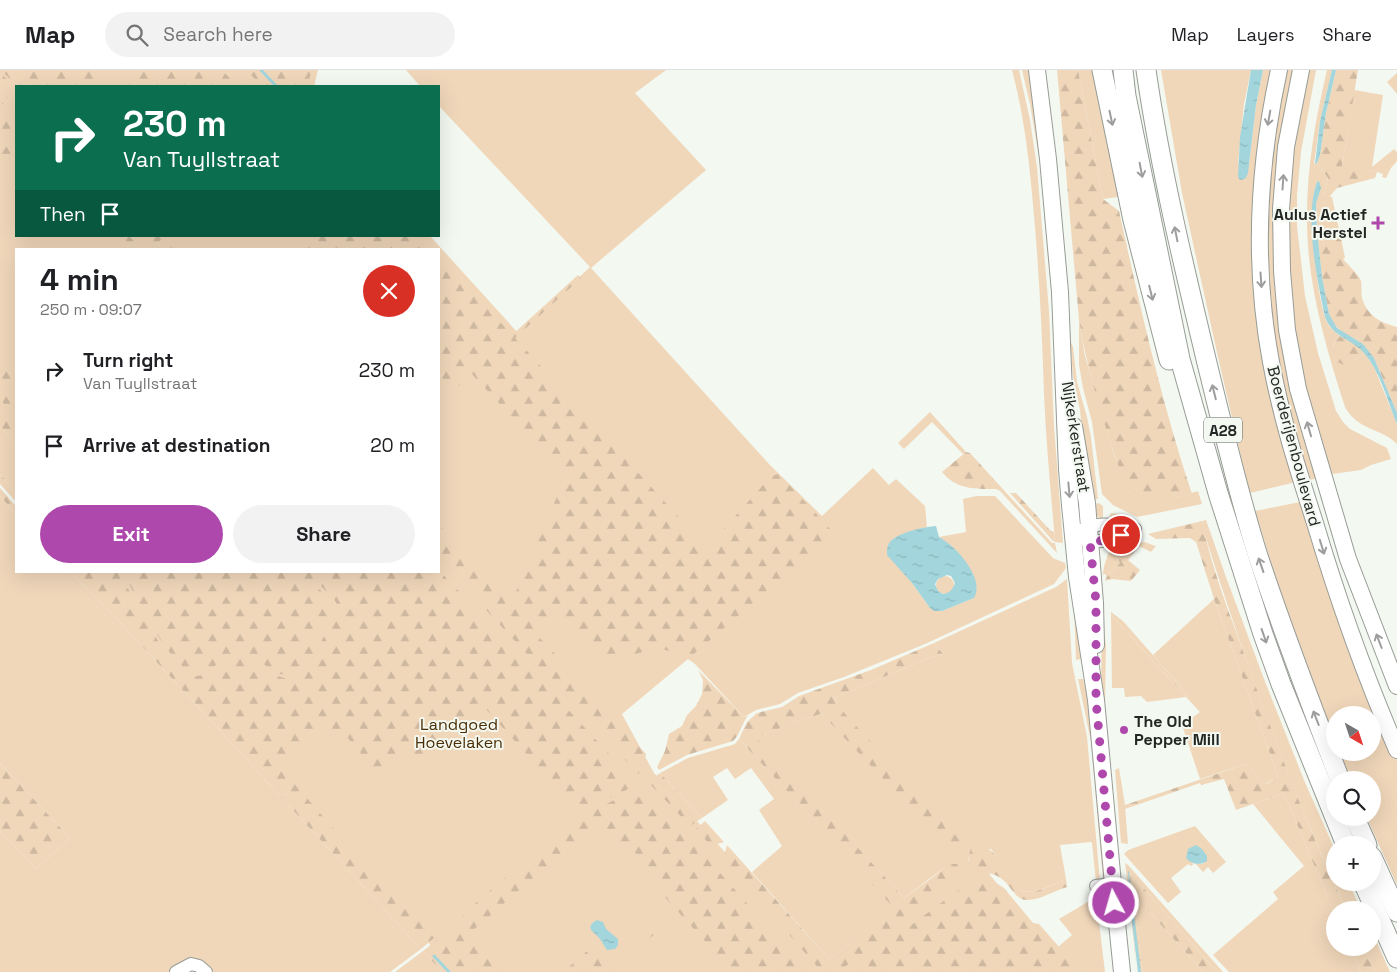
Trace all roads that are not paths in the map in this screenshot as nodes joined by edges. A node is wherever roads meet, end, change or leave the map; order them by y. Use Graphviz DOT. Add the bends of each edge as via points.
graph roads {
  1 [pos="1037,70"];
  2 [pos="1102,70"];
  3 [pos="1123,70"];
  4 [pos="1146,70"];
  5 [pos="1279,70"];
  6 [pos="1301,70"];
  7 [pos="1063,354"];
  8 [pos="1090,534"];
  9 [pos="1074,536"];
  10 [pos="1238,557"];
  11 [pos="1397,686"];
  12 [pos="1096,700"];
  13 [pos="1397,750"];
  14 [pos="1337,771"];
  15 [pos="1342,836"];
  16 [pos="1381,877"];
  17 [pos="1112,884"];
  18 [pos="1096,886"];
  19 [pos="1367,891"];
  20 [pos="1397,912"];
  21 [pos="1397,958"];
  22 [pos="176,972"];
  23 [pos="206,972"];
  24 [pos="1122,972"];
  1 -- 7 [label="main road, Nijkerkerstraat" via="1048,159"];
  2 -- 10 [label="highway, A28, one-way" via="1133,220 1161,332 1209,495"];
  3 -- 10 [label="highway, A28, one-way" via="1180,359"];
  14 -- 4 [label="highway, A28, one-way" via="1257,554 1237,487 1180,254"];
  5 -- 13 [label="main road, Boerderijenboulevard, one-way" via="1262,176 1260,238 1263,300 1271,361 1284,422 1308,501 1348,623"];
  11 -- 6 [label="main road, Boerderijenboulevard, one-way" via="1348,559 1328,496 1298,389 1287,330 1281,209 1291,115"];
  7 -- 8 [label="main road, Nijkerkerstraat"];
  7 -- 9 [label="main road, Nijkerkerstraat, one-way" via="1067,469"];
  8 -- 9 [label="street"];
  8 -- 12 [label="main road, Nijkerkerstraat" via="1096,602"];
  9 -- 12 [label="main road, Nijkerkerstraat"];
  10 -- 15 [label="highway, A28, one-way" via="1281,684"];
  12 -- 17 [label="main road, Nijkerkerstraat"];
  16 -- 20 [label="highway"];
  17 -- 18 [label="street"];
  17 -- 24 [label="main road, Nijkerkerstraat"];
  19 -- 21 [label="highway"];
  22 -- 23 [label="street" via="191,964"];
}
